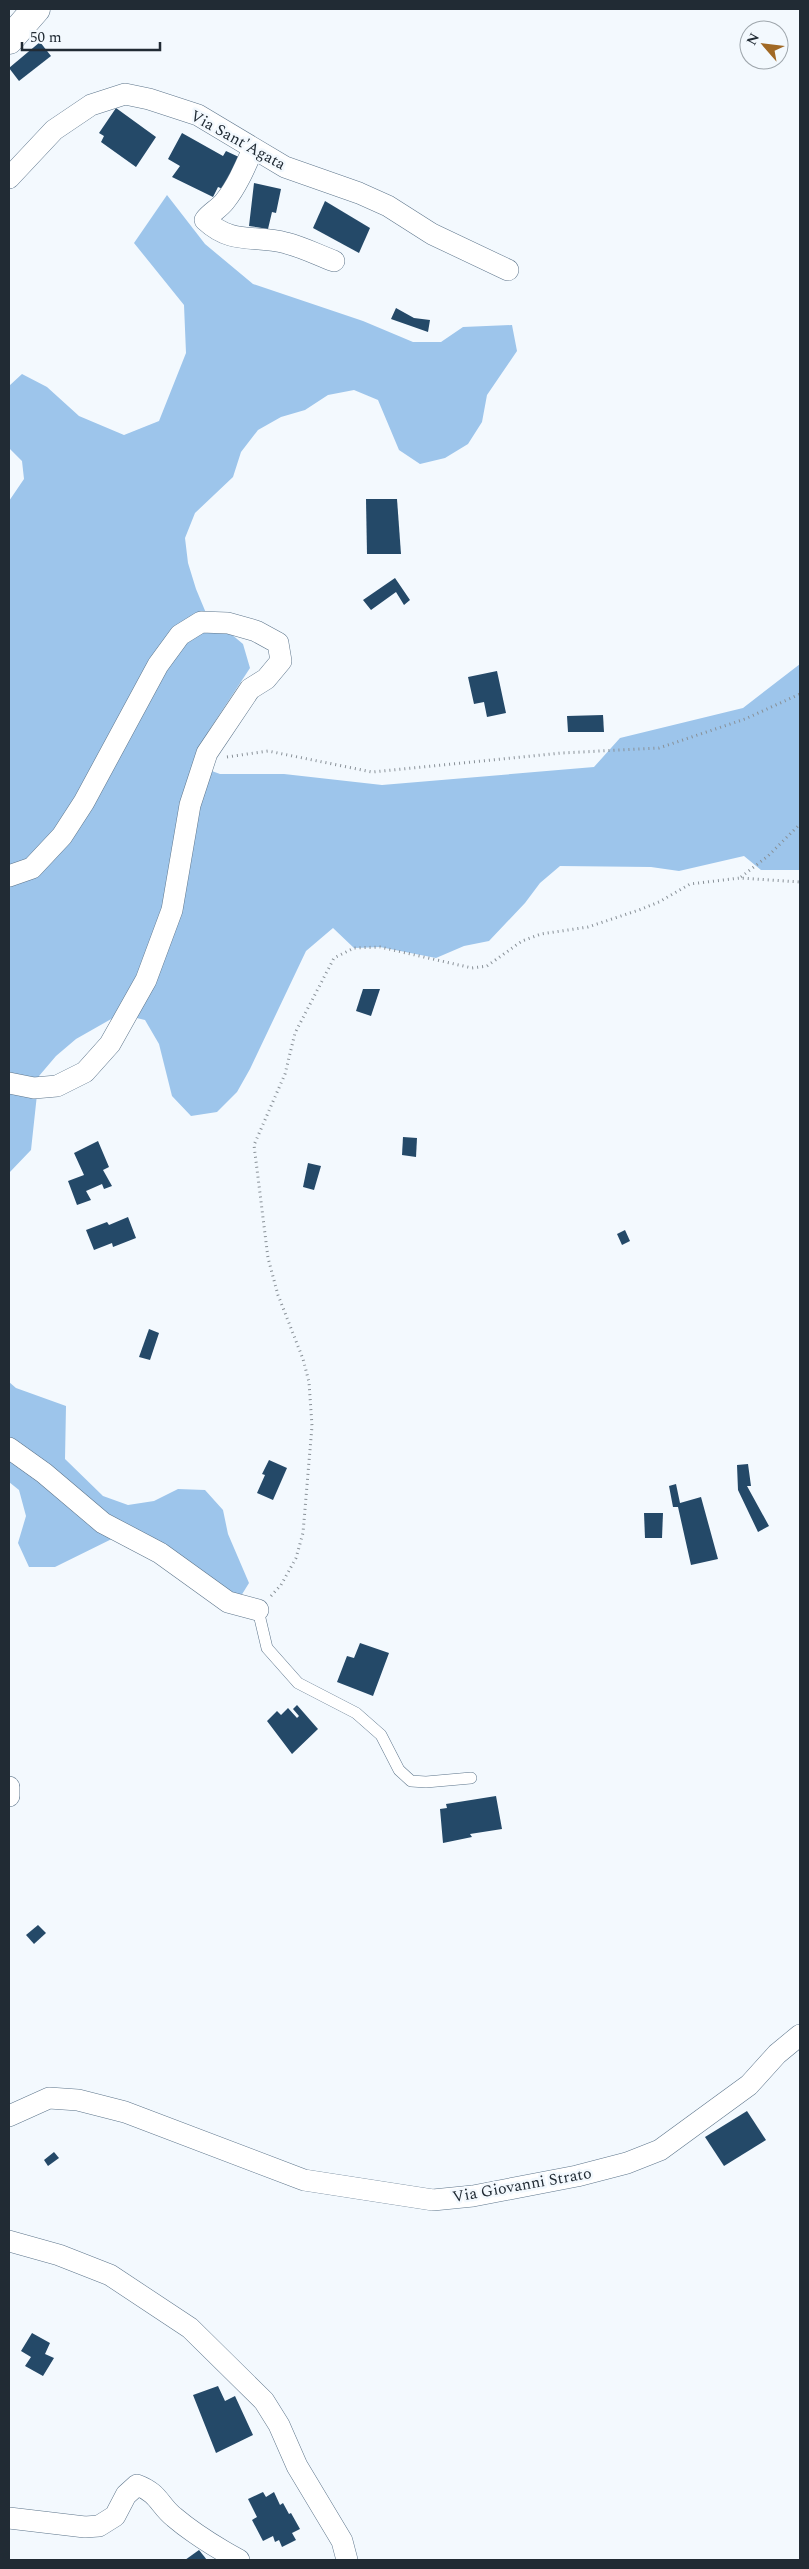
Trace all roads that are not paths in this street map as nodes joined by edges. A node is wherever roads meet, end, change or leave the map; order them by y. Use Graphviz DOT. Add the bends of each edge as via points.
graph roads {
  1 [pos="36,9"];
  2 [pos="9,40"];
  3 [pos="253,149"];
  4 [pos="9,178"];
  5 [pos="334,261"];
  6 [pos="508,270"];
  7 [pos="9,876"];
  8 [pos="9,1083"];
  9 [pos="9,1448"];
  10 [pos="258,1610"];
  11 [pos="471,1778"];
  12 [pos="9,1787"];
  13 [pos="9,1796"];
  14 [pos="800,2036"];
  15 [pos="9,2116"];
  16 [pos="9,2241"];
  17 [pos="9,2518"];
  18 [pos="239,2560"];
  19 [pos="347,2560"];
  1 -- 2 [label="street"];
  3 -- 4 [label="street, Via Sant'Agata" via="198,116 149,98 125,94 91,105 54,130"];
  3 -- 5 [label="street" via="227,198 205,220 217,232 247,239 285,242"];
  3 -- 6 [label="street, Via Sant'Agata" via="285,167 388,206 432,234"];
  7 -- 8 [label="street" via="32,868 62,836 84,802 158,665 180,635 201,622 228,623 256,630 278,643 281,661 266,679 250,689 207,753 190,805 172,910 146,980 110,1044 85,1072 58,1086 34,1088"];
  9 -- 10 [label="street" via="103,1523 160,1553 228,1602"];
  10 -- 11 [label="lane" via="268,1648 298,1683 356,1713 382,1735 399,1770 411,1781"];
  12 -- 13 [label="street"];
  14 -- 15 [label="street, Via Giovanni Strato" via="777,2054 749,2085 660,2150 627,2163 577,2176 473,2196 433,2200 304,2180 125,2112 78,2100 49,2098"];
  16 -- 19 [label="street" via="59,2255 110,2276 190,2328 264,2401 342,2541"];
  17 -- 18 [label="street" via="99,2526 115,2516 126,2495 137,2485 157,2496 172,2516"];
}
